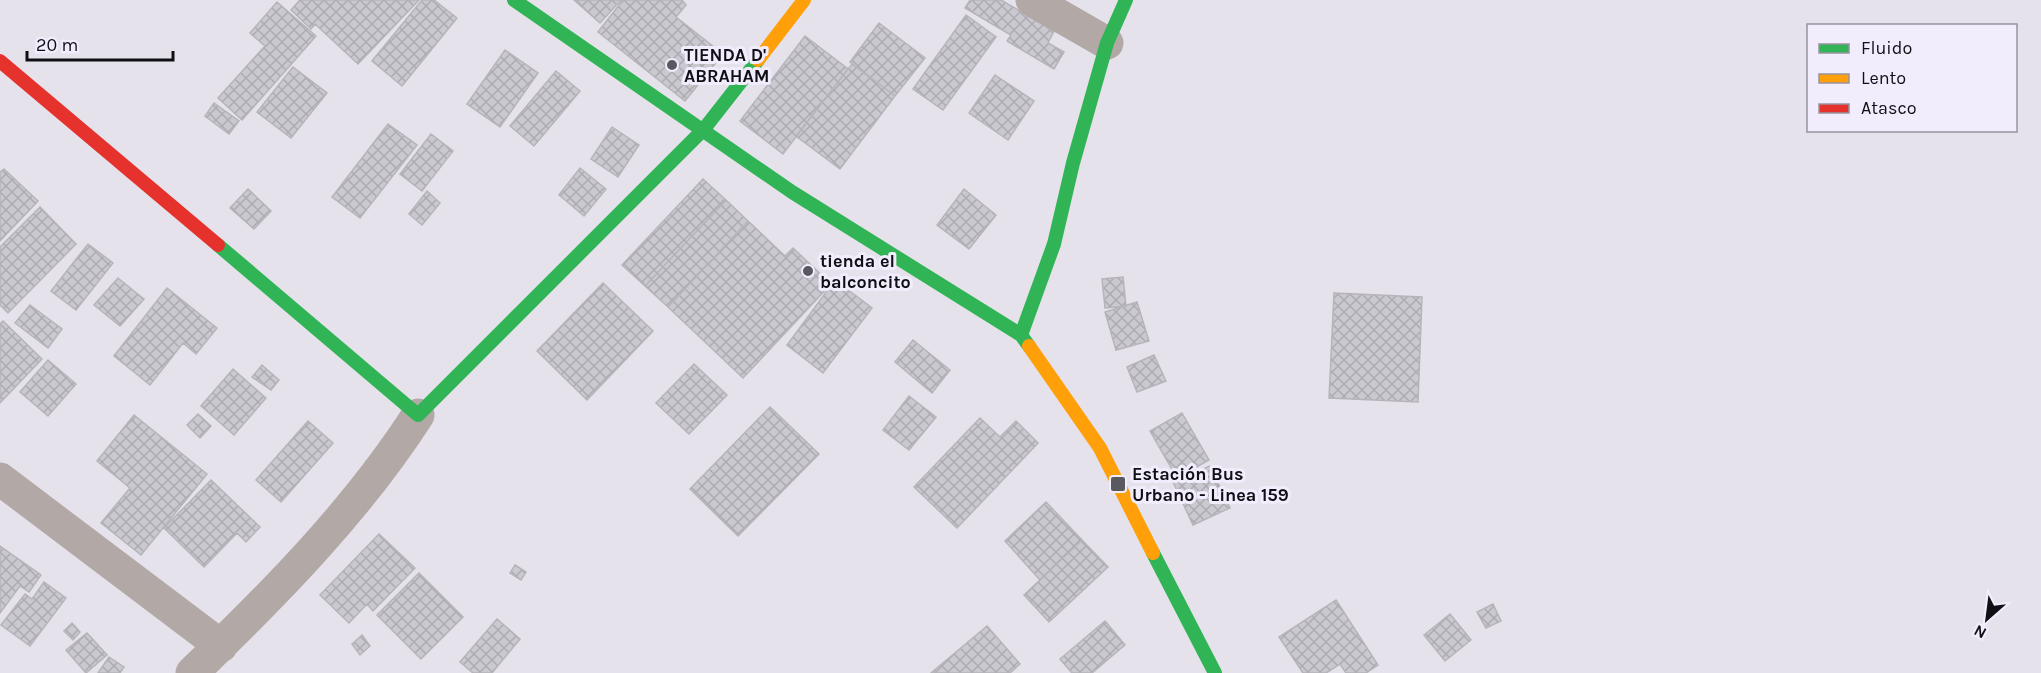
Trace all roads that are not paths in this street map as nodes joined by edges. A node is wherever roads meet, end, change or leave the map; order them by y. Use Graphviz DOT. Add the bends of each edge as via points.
graph roads {
  1 [pos="514,0"];
  2 [pos="804,0"];
  3 [pos="1032,0"];
  4 [pos="1126,0"];
  5 [pos="1107,43"];
  6 [pos="0,62"];
  7 [pos="704,129"];
  8 [pos="1021,335"];
  9 [pos="418,414"];
  10 [pos="0,479"];
  11 [pos="221,645"];
  12 [pos="192,673"];
  13 [pos="1215,673"];
  1 -- 7 [label="street"];
  2 -- 7 [label="street"];
  3 -- 5 [label="street"];
  4 -- 5 [label="street"];
  5 -- 8 [label="street" via="1054,244"];
  6 -- 9 [label="street"];
  7 -- 8 [label="street" via="792,192"];
  7 -- 9 [label="street"];
  8 -- 13 [label="street" via="1100,448"];
  9 -- 11 [label="street" via="391,458"];
  10 -- 11 [label="street"];
  11 -- 12 [label="street"];
}
